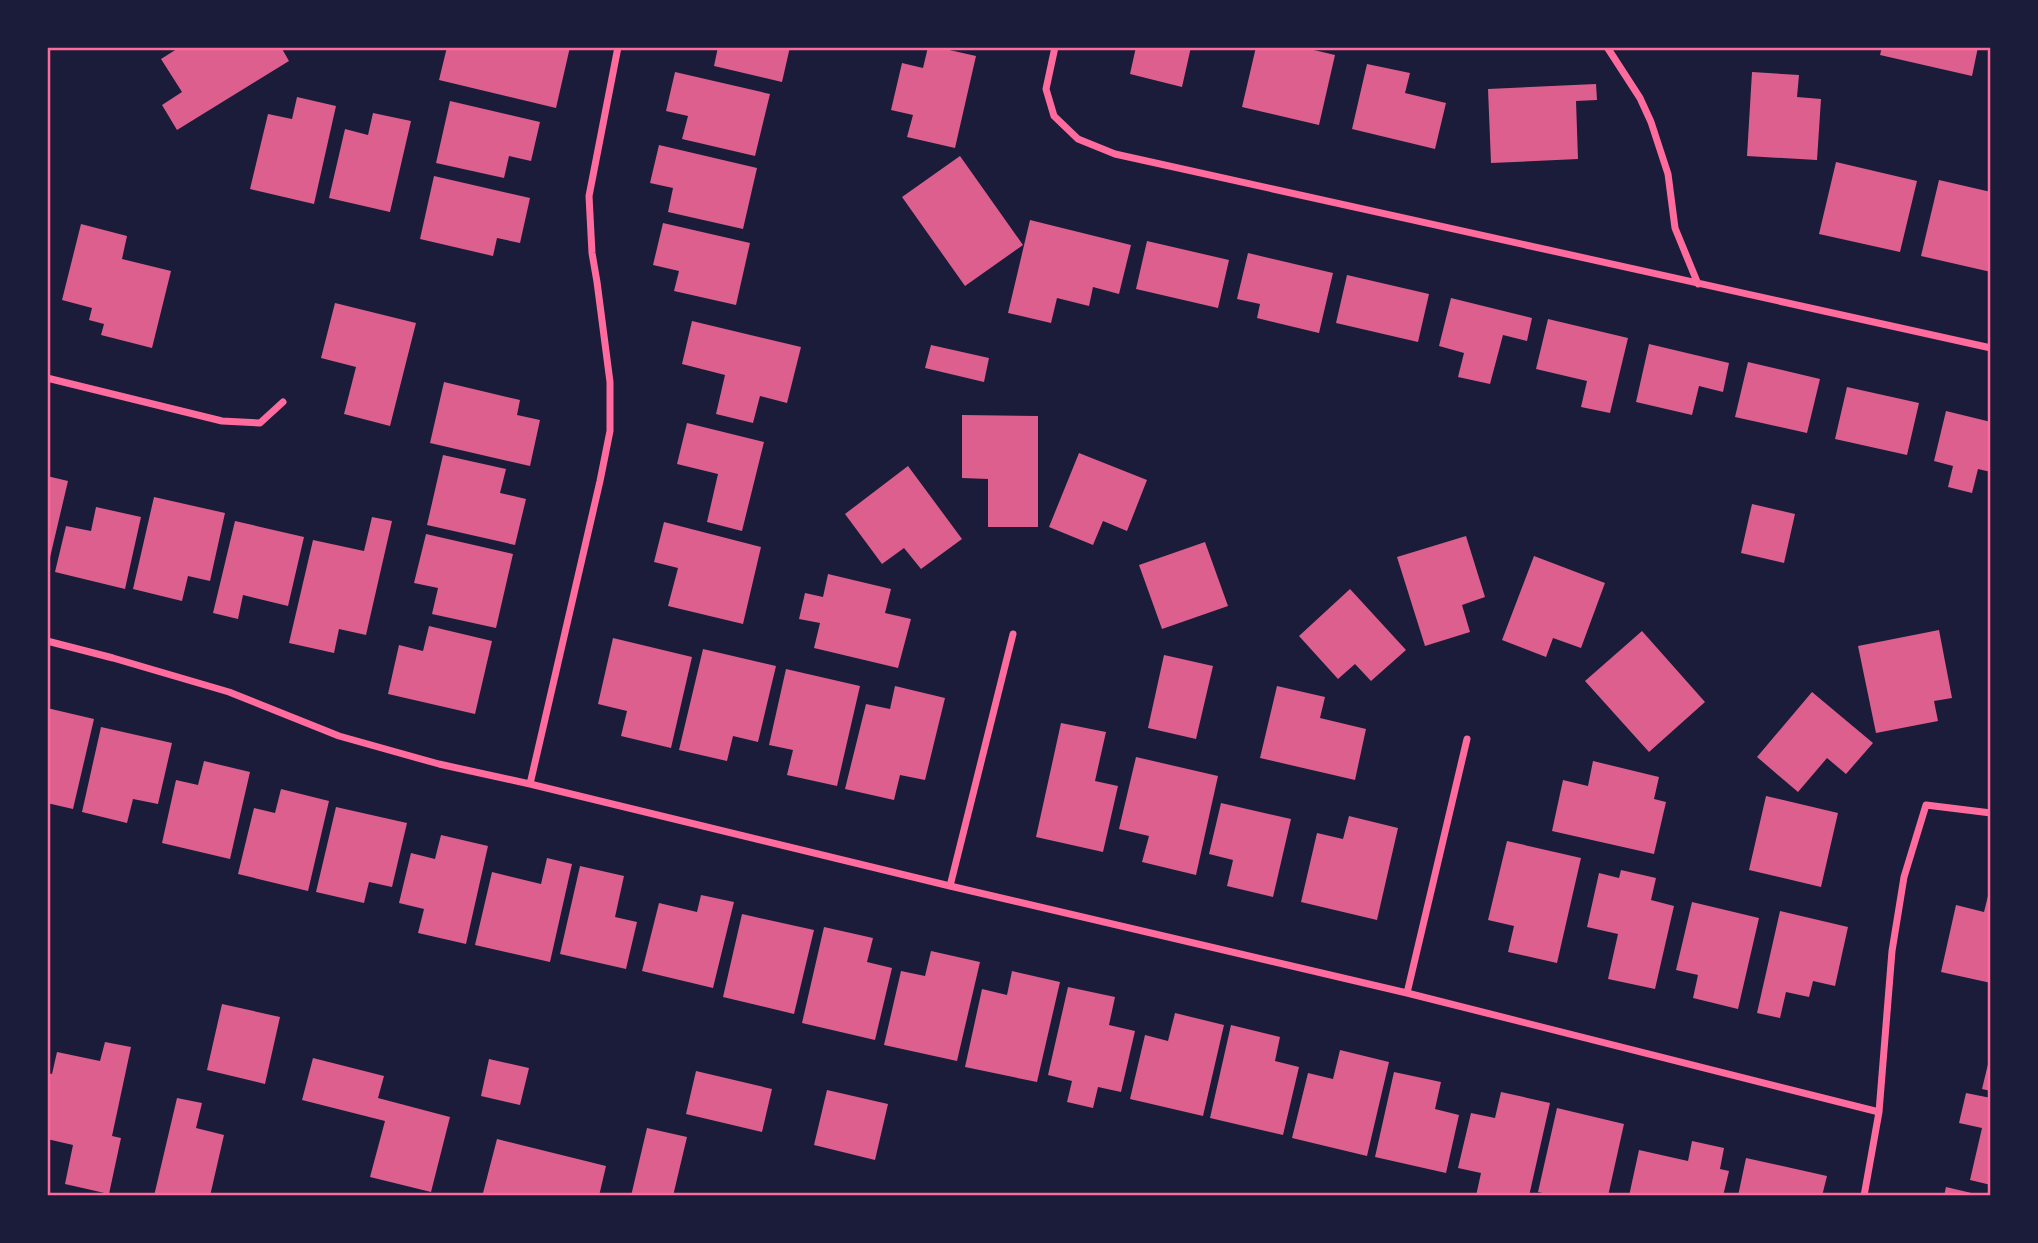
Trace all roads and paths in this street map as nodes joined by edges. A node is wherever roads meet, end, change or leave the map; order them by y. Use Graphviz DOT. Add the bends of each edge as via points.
graph roads {
  1 [pos="618,47"];
  2 [pos="1055,47"];
  3 [pos="1607,47"];
  4 [pos="1698,284"];
  5 [pos="1991,348"];
  6 [pos="47,378"];
  7 [pos="283,402"];
  8 [pos="1013,634"];
  9 [pos="47,641"];
  10 [pos="1467,739"];
  11 [pos="530,784"];
  12 [pos="1991,813"];
  13 [pos="950,886"];
  14 [pos="1407,993"];
  15 [pos="1879,1112"];
  16 [pos="1864,1196"];
  1 -- 11 [label="street" via="589,196 610,382 610,431"];
  2 -- 4 [label="street" via="1046,89 1054,116 1078,139 1115,154"];
  3 -- 4 [label="street" via="1651,122 1668,174 1675,228"];
  4 -- 5 [label="street"];
  6 -- 7 [label="street" via="222,421 260,422"];
  8 -- 13 [label="street"];
  9 -- 11 [label="street" via="229,692 339,736"];
  10 -- 14 [label="street"];
  11 -- 13 [label="street"];
  12 -- 15 [label="street" via="1926,805 1904,877 1892,951"];
  13 -- 14 [label="street"];
  14 -- 15 [label="street"];
  15 -- 16 [label="street"];
}
